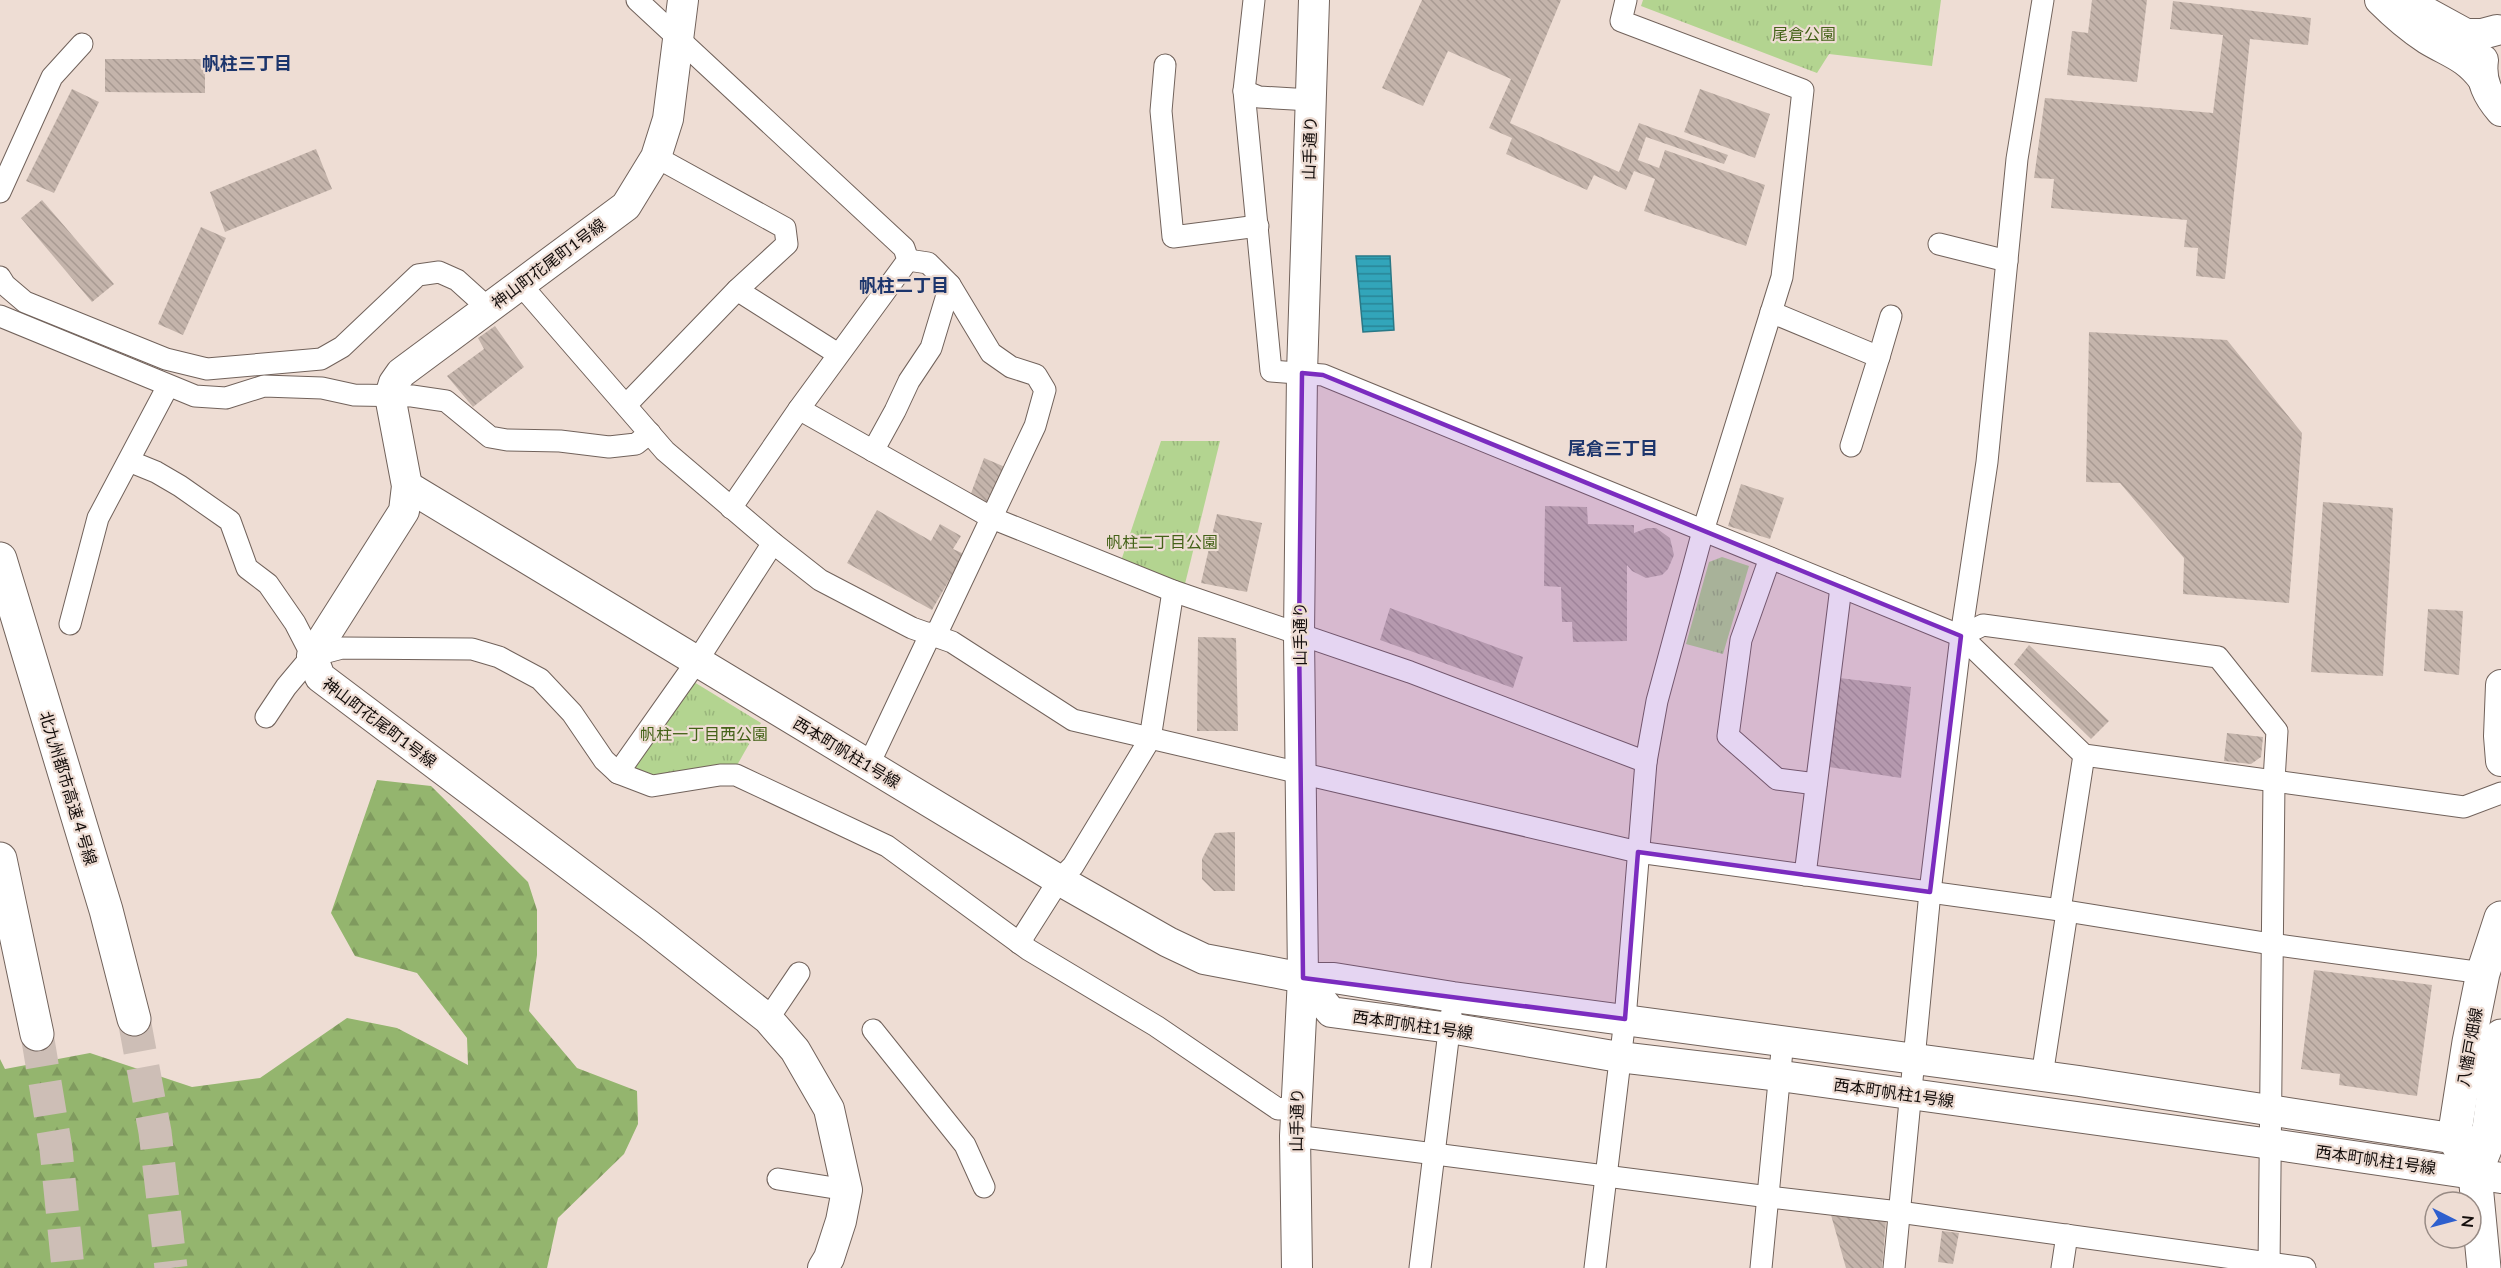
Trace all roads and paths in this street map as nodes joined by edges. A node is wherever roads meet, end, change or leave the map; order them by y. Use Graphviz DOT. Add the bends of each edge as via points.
graph roads {
  1 [pos="637,0"];
  2 [pos="683,0"];
  3 [pos="1254,0"];
  4 [pos="1314,0"];
  5 [pos="1626,0"];
  6 [pos="2043,0"];
  7 [pos="2380,0"];
  8 [pos="2404,0"];
  9 [pos="2499,28"];
  10 [pos="678,36"];
  11 [pos="82,44"];
  12 [pos="1165,65"];
  13 [pos="2483,79"];
  14 [pos="1244,91"];
  15 [pos="1311,100"];
  16 [pos="2501,111"];
  17 [pos="656,157"];
  18 [pos="0,192"];
  19 [pos="1258,226"];
  20 [pos="1939,244"];
  21 [pos="908,260"];
  22 [pos="2007,261"];
  23 [pos="0,277"];
  24 [pos="521,285"];
  25 [pos="950,285"];
  26 [pos="737,290"];
  27 [pos="488,308"];
  28 [pos="1771,312"];
  29 [pos="0,316"];
  30 [pos="1891,316"];
  31 [pos="838,354"];
  32 [pos="1878,357"];
  33 [pos="1302,373"];
  34 [pos="168,386"];
  35 [pos="390,396"];
  36 [pos="627,404"];
  37 [pos="799,409"];
  38 [pos="650,433"];
  39 [pos="1851,446"];
  40 [pos="873,451"];
  41 [pos="129,461"];
  42 [pos="407,486"];
  43 [pos="731,508"];
  44 [pos="992,518"];
  45 [pos="1703,531"];
  46 [pos="773,543"];
  47 [pos="1770,558"];
  48 [pos="0,559"];
  49 [pos="1841,587"];
  50 [pos="1173,591"];
  51 [pos="70,624"];
  52 [pos="934,634"];
  53 [pos="1299,635"];
  54 [pos="1961,636"];
  55 [pos="312,656"];
  56 [pos="697,662"];
  57 [pos="2501,685"];
  58 [pos="266,717"];
  59 [pos="1150,739"];
  60 [pos="2084,755"];
  61 [pos="2501,760"];
  62 [pos="1646,762"];
  63 [pos="869,764"];
  64 [pos="618,773"];
  65 [pos="1300,775"];
  66 [pos="2274,780"];
  67 [pos="1816,784"];
  68 [pos="2501,793"];
  69 [pos="1638,852"];
  70 [pos="0,859"];
  71 [pos="1805,875"];
  72 [pos="1059,880"];
  73 [pos="1930,892"];
  74 [pos="2064,911"];
  75 [pos="2501,918"];
  76 [pos="1019,943"];
  77 [pos="2271,944"];
  78 [pos="799,973"];
  79 [pos="2483,973"];
  80 [pos="1303,978"];
  81 [pos="1454,997"];
  82 [pos="134,1019"];
  83 [pos="768,1019"];
  84 [pos="1625,1019"];
  85 [pos="1450,1028"];
  86 [pos="873,1030"];
  87 [pos="37,1034"];
  88 [pos="1783,1040"];
  89 [pos="2500,1053"];
  90 [pos="1619,1057"];
  91 [pos="1913,1060"];
  92 [pos="1781,1076"];
  93 [pos="2042,1076"];
  94 [pos="2079,1081"];
  95 [pos="1911,1095"];
  96 [pos="2270,1110"];
  97 [pos="2075,1117"];
  98 [pos="1295,1121"];
  99 [pos="2454,1138"];
  100 [pos="2271,1144"];
  101 [pos="2494,1145"];
  102 [pos="1434,1153"];
  103 [pos="1606,1176"];
  104 [pos="2488,1176"];
  105 [pos="778,1179"];
  106 [pos="984,1187"];
  107 [pos="847,1190"];
  108 [pos="1769,1197"];
  109 [pos="1899,1212"];
  110 [pos="2067,1235"];
  111 [pos="2269,1266"];
  112 [pos="822,1268"];
  113 [pos="1297,1268"];
  114 [pos="1420,1268"];
  115 [pos="1595,1268"];
  116 [pos="1761,1268"];
  117 [pos="1894,1268"];
  118 [pos="2062,1268"];
  119 [pos="2305,1268"];
  120 [pos="2484,1268"];
  1 -- 10 [label="street"];
  2 -- 10 [label="street, 神山町花尾町1号線"];
  3 -- 14 [label="street"];
  4 -- 15 [label="street, 山手通り"];
  5 -- 28 [label="street" via="1621,21 1803,90 1782,277"];
  6 -- 22 [label="street" via="2017,159"];
  7 -- 13 [label="street" via="2427,38 2459,55"];
  8 -- 9 [label="street" via="2466,34"];
  9 -- 13 [label="street" via="2484,52"];
  10 -- 17 [label="street, 神山町花尾町1号線" via="668,119"];
  10 -- 21 [label="street" via="904,248"];
  11 -- 18 [label="street" via="52,77"];
  12 -- 19 [label="street" via="1161,111 1173,237"];
  13 -- 16 [label="street" via="2491,100"];
  14 -- 15 [label="street" via="1259,97"];
  14 -- 19 [label="street"];
  15 -- 33 [label="street, 山手通り"];
  17 -- 24 [label="street, 神山町花尾町1号線" via="626,206"];
  17 -- 26 [label="street" via="785,228 787,244"];
  19 -- 33 [label="street" via="1272,371"];
  20 -- 22 [label="street"];
  21 -- 25 [label="street" via="928,262"];
  21 -- 31 [label="street"];
  22 -- 54 [label="street" via="1987,462"];
  23 -- 27 [label="street" via="25,302 166,359 207,369 321,359 342,347 418,274 439,272 457,280"];
  24 -- 27 [label="street, 神山町花尾町1号線"];
  24 -- 36 [label="street"];
  25 -- 40 [label="street" via="931,348"];
  25 -- 44 [label="street" via="991,353 1011,367 1036,375 1045,390 1035,426"];
  26 -- 31 [label="street"];
  26 -- 36 [label="street"];
  27 -- 35 [label="street, 神山町花尾町1号線" via="401,373"];
  28 -- 32 [label="street"];
  28 -- 45 [label="street"];
  29 -- 34 [label="street"];
  30 -- 32 [label="street"];
  31 -- 37 [label="street"];
  32 -- 39 [label="street"];
  33 -- 45 [label="street" via="1323,375"];
  33 -- 53 [label="street, 山手通り"];
  34 -- 35 [label="street" via="195,396 215,398 264,386"];
  34 -- 41 [label="street"];
  35 -- 38 [label="street" via="446,401 490,437 507,440 609,447 636,444"];
  35 -- 42 [label="street"];
  36 -- 38 [label="street"];
  37 -- 40 [label="street"];
  37 -- 43 [label="street"];
  38 -- 43 [label="street" via="665,452"];
  40 -- 44 [label="street"];
  41 -- 51 [label="street" via="98,518"];
  41 -- 55 [label="street" via="180,486 230,522 247,568 268,584"];
  42 -- 55 [label="street" via="404,511"];
  42 -- 56 [label="street, 西本町帆柱1号線"];
  43 -- 46 [label="street"];
  44 -- 50 [label="street"];
  44 -- 52 [label="street"];
  45 -- 47 [label="street"];
  45 -- 62 [label="street" via="1657,701"];
  46 -- 52 [label="street" via="820,580 912,628"];
  46 -- 56 [label="street"];
  47 -- 49 [label="street"];
  47 -- 67 [label="street" via="1741,640 1728,736 1777,779"];
  48 -- 82 [label="main road, 北九州都市高速４号線" via="106,910"];
  49 -- 54 [label="street"];
  49 -- 67 [label="street"];
  50 -- 53 [label="street"];
  50 -- 59 [label="street"];
  52 -- 59 [label="street" via="1072,720"];
  52 -- 63 [label="street"];
  53 -- 62 [label="street" via="1410,672"];
  53 -- 65 [label="street, 山手通り"];
  54 -- 60 [label="street"];
  54 -- 66 [label="street" via="1983,625 2218,657 2277,731"];
  54 -- 73 [label="street"];
  55 -- 58 [label="street"];
  55 -- 64 [label="street" via="342,648 366,648 472,649 499,657 540,679"];
  55 -- 83 [label="street, 神山町花尾町1号線" via="320,677"];
  56 -- 63 [label="street, 西本町帆柱1号線"];
  56 -- 64 [label="street"];
  57 -- 61 [label="street"];
  59 -- 65 [label="street"];
  59 -- 72 [label="street" via="1073,866"];
  60 -- 66 [label="street"];
  60 -- 74 [label="street"];
  62 -- 69 [label="street"];
  63 -- 72 [label="street, 西本町帆柱1号線"];
  64 -- 76 [label="street" via="652,786 736,775 887,846"];
  65 -- 69 [label="street"];
  65 -- 80 [label="street, 山手通り"];
  66 -- 68 [label="street" via="2464,807"];
  66 -- 77 [label="street"];
  67 -- 71 [label="street"];
  69 -- 71 [label="street"];
  69 -- 84 [label="street"];
  70 -- 87 [label="main road"];
  71 -- 73 [label="street"];
  72 -- 76 [label="street"];
  72 -- 80 [label="street, 西本町帆柱1号線" via="1204,959"];
  73 -- 74 [label="street"];
  73 -- 91 [label="street"];
  74 -- 77 [label="street"];
  74 -- 93 [label="street"];
  75 -- 79 [label="main road, 八幡戸畑線"];
  76 -- 98 [label="street" via="1156,1026"];
  77 -- 79 [label="street"];
  77 -- 96 [label="street"];
  78 -- 83 [label="street"];
  79 -- 99 [label="main road, 八幡戸畑線"];
  80 -- 81 [label="street, 西本町帆柱1号線" via="1334,978"];
  80 -- 85 [label="street, 西本町帆柱1号線" via="1331,1012"];
  80 -- 98 [label="street, 山手通り"];
  81 -- 84 [label="street, 西本町帆柱1号線"];
  81 -- 85 [label="street"];
  83 -- 107 [label="street, 神山町花尾町1号線" via="795,1050 829,1109"];
  84 -- 88 [label="street, 西本町帆柱1号線"];
  84 -- 90 [label="street"];
  85 -- 90 [label="street, 西本町帆柱1号線"];
  85 -- 102 [label="street"];
  86 -- 106 [label="street" via="965,1145"];
  88 -- 91 [label="street, 西本町帆柱1号線"];
  88 -- 92 [label="street"];
  89 -- 101 [label="main road, 八幡戸畑線"];
  90 -- 92 [label="street, 西本町帆柱1号線"];
  90 -- 103 [label="street"];
  91 -- 93 [label="street, 西本町帆柱1号線"];
  91 -- 95 [label="street"];
  92 -- 95 [label="street, 西本町帆柱1号線"];
  92 -- 108 [label="street"];
  93 -- 94 [label="street, 西本町帆柱1号線"];
  94 -- 96 [label="street, 西本町帆柱1号線"];
  94 -- 97 [label="street"];
  95 -- 97 [label="street, 西本町帆柱1号線"];
  95 -- 109 [label="street"];
  96 -- 99 [label="street, 西本町帆柱1号線"];
  96 -- 100 [label="street"];
  97 -- 100 [label="street, 西本町帆柱1号線"];
  98 -- 102 [label="street"];
  98 -- 113 [label="street, 山手通り"];
  99 -- 101 [label="street, 西本町帆柱1号線"];
  99 -- 104 [label="main road, 八幡戸畑線"];
  100 -- 104 [label="street, 西本町帆柱1号線"];
  100 -- 111 [label="street"];
  101 -- 104 [label="main road, 八幡戸畑線"];
  102 -- 103 [label="street"];
  102 -- 114 [label="street"];
  103 -- 108 [label="street"];
  103 -- 115 [label="street"];
  104 -- 120 [label="main road, 八幡戸畑線"];
  105 -- 107 [label="street"];
  107 -- 112 [label="street, 神山町花尾町1号線" via="841,1221"];
  108 -- 109 [label="street"];
  108 -- 116 [label="street"];
  109 -- 110 [label="street"];
  109 -- 117 [label="street"];
  110 -- 111 [label="street"];
  110 -- 118 [label="street"];
  111 -- 119 [label="street"];
}
